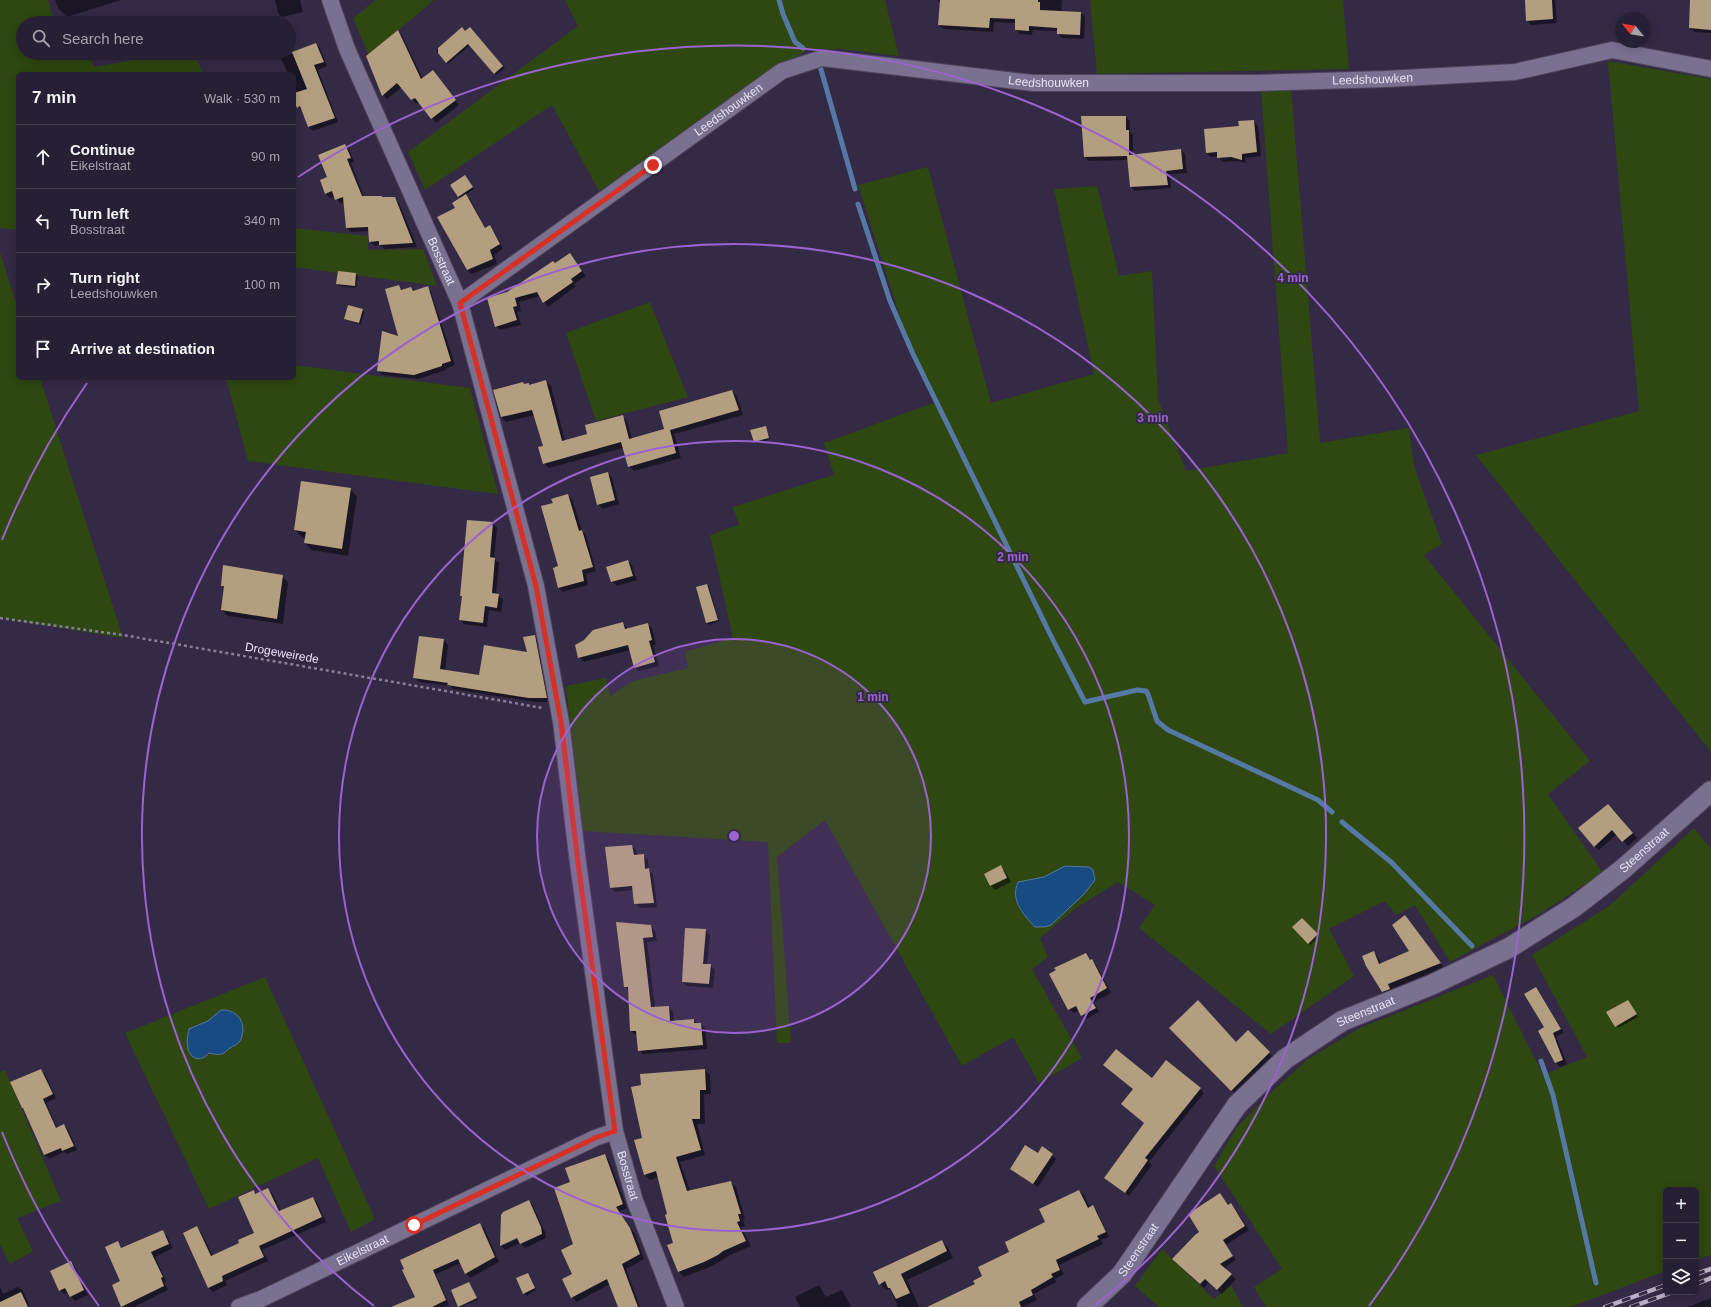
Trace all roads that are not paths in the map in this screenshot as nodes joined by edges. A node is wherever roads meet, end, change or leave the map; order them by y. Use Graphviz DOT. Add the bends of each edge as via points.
graph roads {
  1 [pos="330,0"];
  2 [pos="1711,69"];
  3 [pos="460,303"];
  4 [pos="1711,790"];
  5 [pos="615,1131"];
  6 [pos="239,1307"];
  7 [pos="676,1307"];
  8 [pos="1087,1307"];
  1 -- 3 [label="street, Bosstraat" via="346,49"];
  2 -- 3 [label="street, Leedshouwken" via="1612,50 1515,72 1255,83 1033,83 822,58 782,71"];
  3 -- 5 [label="street, Bosstraat" via="536,586 559,712"];
  4 -- 8 [label="street, Steenstraat" via="1623,869 1574,907 1516,944 1431,985 1342,1021 1285,1059 1237,1105 1122,1274"];
  5 -- 6 [label="street, Eikelstraat" via="595,1138 261,1299"];
  5 -- 7 [label="street, Bosstraat" via="636,1201"];
}
